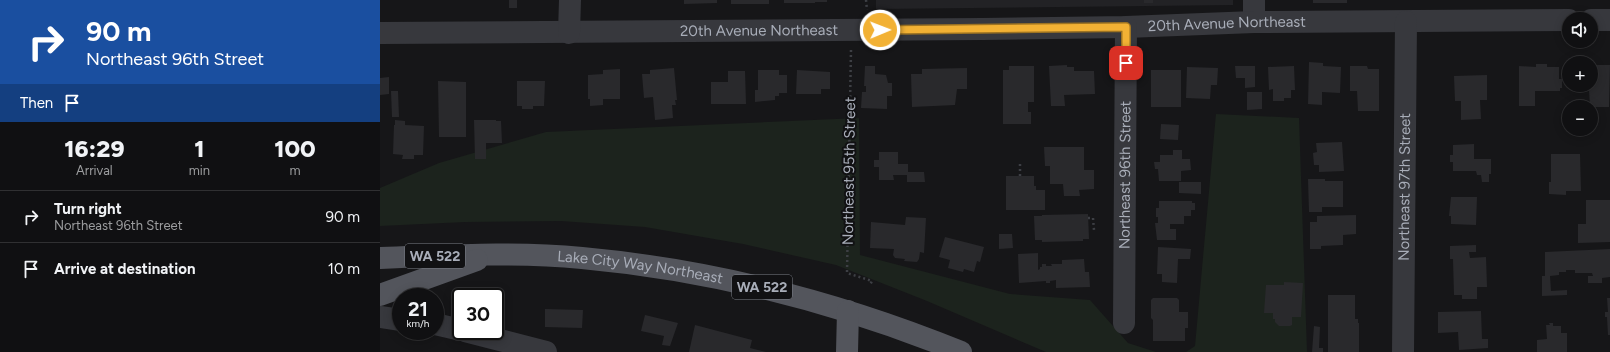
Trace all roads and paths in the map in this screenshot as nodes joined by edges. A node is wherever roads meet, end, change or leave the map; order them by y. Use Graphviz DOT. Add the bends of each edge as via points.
graph roads {
  1 [pos="570,0"];
  2 [pos="866,0"];
  3 [pos="1254,0"];
  4 [pos="867,14"];
  5 [pos="1562,20"];
  6 [pos="1598,20"];
  7 [pos="1610,20"];
  8 [pos="1254,22"];
  9 [pos="1406,22"];
  10 [pos="1126,27"];
  11 [pos="380,33"];
  12 [pos="569,33"];
  13 [pos="851,49"];
  14 [pos="1020,163"];
  15 [pos="1020,176"];
  16 [pos="1088,218"];
  17 [pos="1094,230"];
  18 [pos="491,255"];
  19 [pos="380,258"];
  20 [pos="870,285"];
  21 [pos="380,295"];
  22 [pos="848,310"];
  23 [pos="380,317"];
  24 [pos="392,319"];
  25 [pos="1124,323"];
  26 [pos="500,340"];
  27 [pos="546,352"];
  28 [pos="847,352"];
  29 [pos="961,352"];
  30 [pos="1403,352"];
  1 -- 12 [label="street"];
  2 -- 4 [label="path"];
  3 -- 8 [label="street"];
  5 -- 9 [label="street, 20th Avenue Northeast"];
  6 -- 7 [label="street"];
  8 -- 9 [label="street, 20th Avenue Northeast"];
  8 -- 10 [label="street, 20th Avenue Northeast"];
  9 -- 30 [label="street, Northeast 97th Street"];
  10 -- 12 [label="street, 20th Avenue Northeast"];
  10 -- 25 [label="street, Northeast 96th Street"];
  11 -- 12 [label="street, 20th Avenue Northeast"];
  13 -- 20 [label="path, Northeast 95th Street" via="847,273 872,281"];
  14 -- 15 [label="path"];
  16 -- 17 [label="path" via="1093,218"];
  18 -- 19 [label="main road, Lake City Way Northeast / WA 522"];
  18 -- 21 [label="main road"];
  18 -- 22 [label="main road, Lake City Way Northeast / WA 522" via="581,258 687,272 775,290"];
  22 -- 28 [label="main road"];
  22 -- 29 [label="main road, Lake City Way Northeast / WA 522"];
  23 -- 24 [label="street"];
  26 -- 27 [label="street"];
}
